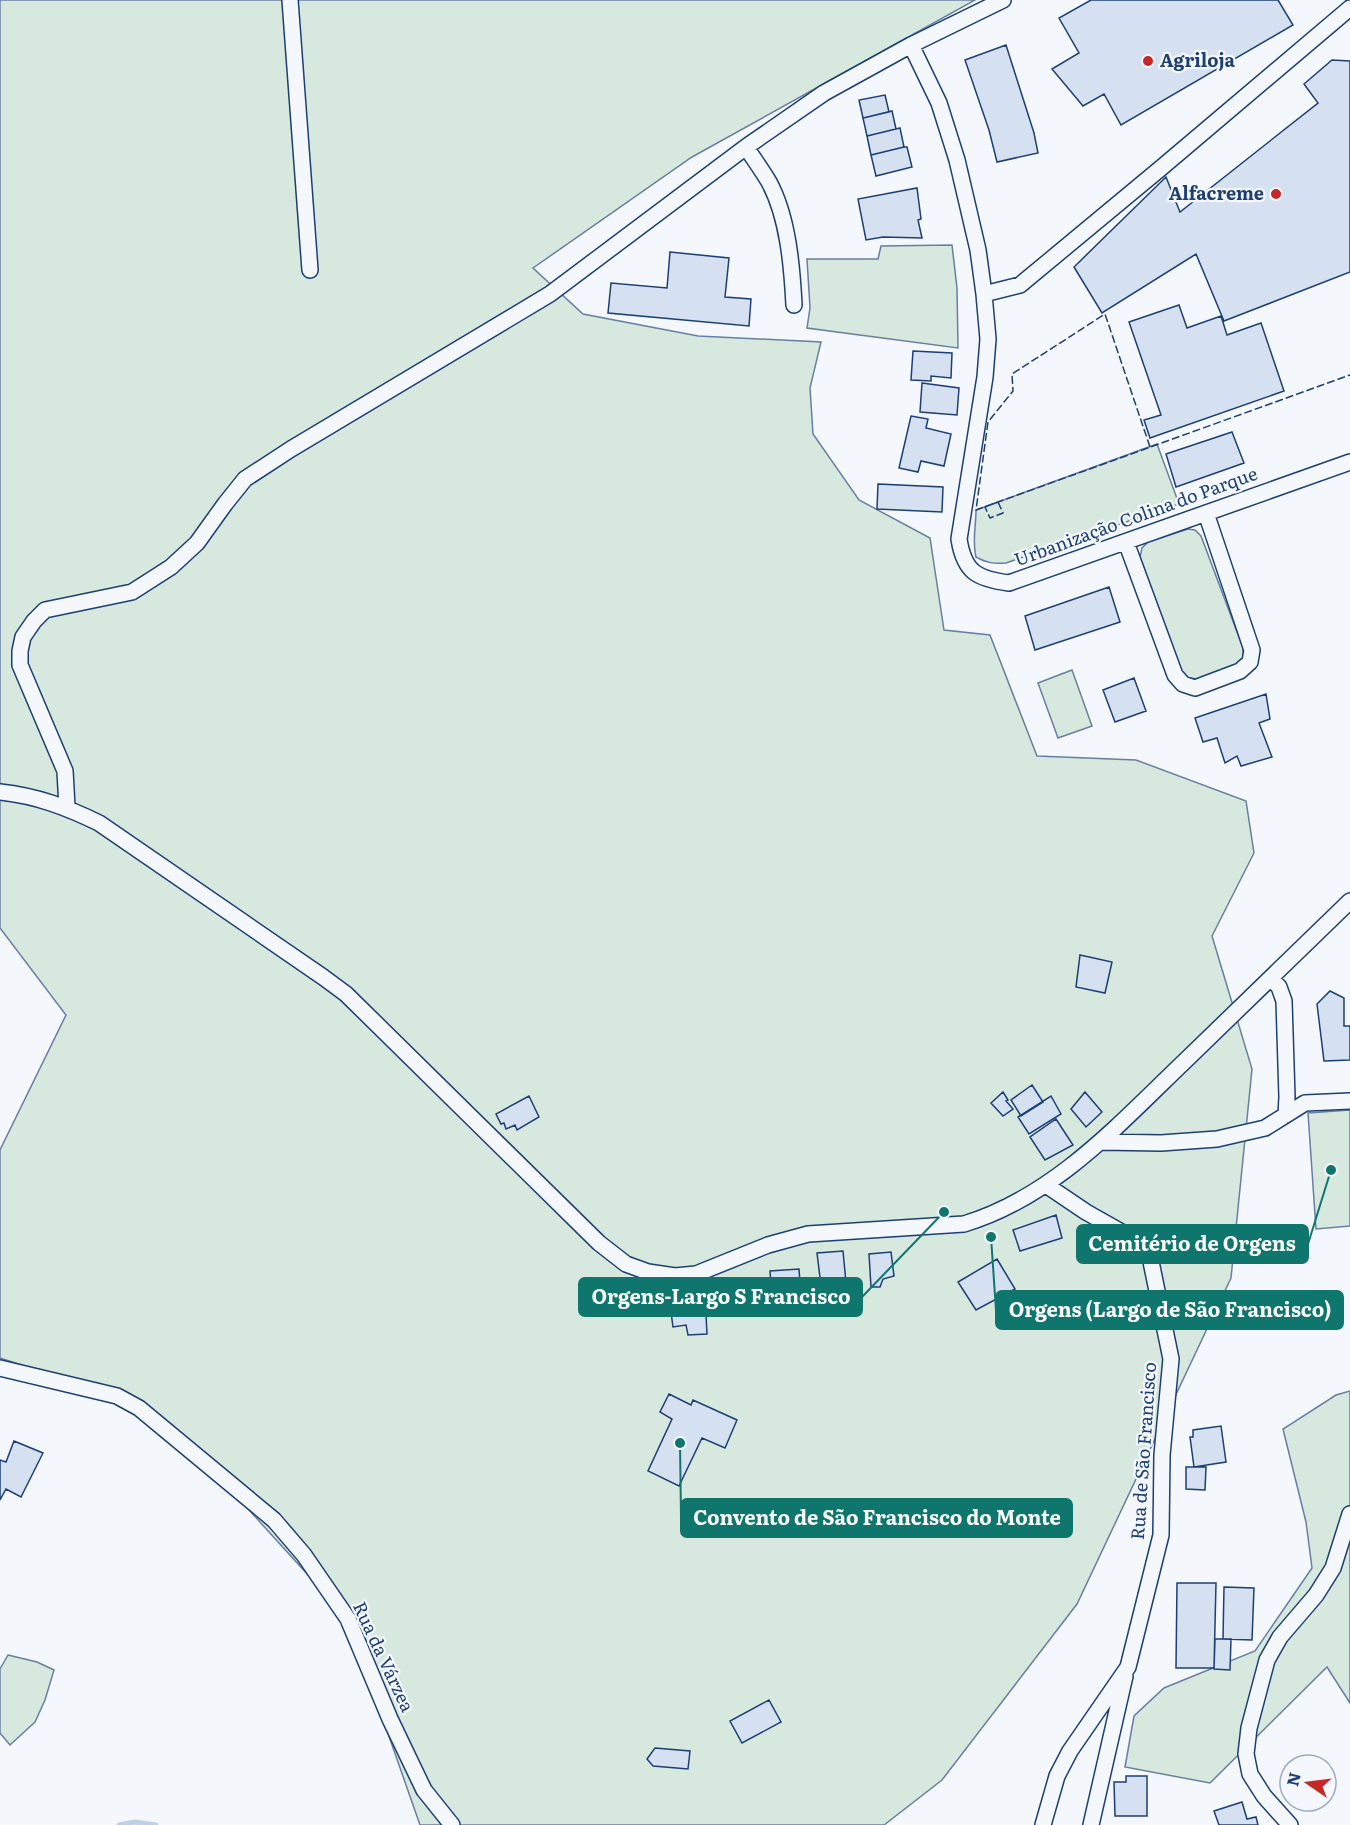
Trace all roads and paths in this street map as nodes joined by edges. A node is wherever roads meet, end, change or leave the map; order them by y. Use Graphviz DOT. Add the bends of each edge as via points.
graph roads {
  1 [pos="290,0"];
  2 [pos="1002,0"];
  3 [pos="1350,8"];
  4 [pos="911,45"];
  5 [pos="746,147"];
  6 [pos="310,270"];
  7 [pos="984,294"];
  8 [pos="794,305"];
  9 [pos="1350,462"];
  10 [pos="1206,513"];
  11 [pos="1126,542"];
  12 [pos="0,792"];
  13 [pos="67,807"];
  14 [pos="1350,901"];
  15 [pos="1270,978"];
  16 [pos="1350,1101"];
  17 [pos="1286,1115"];
  18 [pos="1101,1142"];
  19 [pos="1046,1185"];
  20 [pos="0,1368"];
  21 [pos="1350,1514"];
  22 [pos="1128,1667"];
  23 [pos="452,1825"];
  24 [pos="1043,1825"];
  25 [pos="1091,1825"];
  26 [pos="1290,1825"];
  1 -- 6 [label="street"];
  2 -- 4 [label="street"];
  3 -- 7 [label="street" via="1020,285"];
  4 -- 5 [label="street" via="824,93"];
  4 -- 7 [label="street, Urbanização Colina do Parque" via="939,103 957,160"];
  5 -- 8 [label="street" via="769,183 781,216 792,263"];
  5 -- 13 [label="street" via="550,294 245,479 198,543 171,567 132,592 45,610 23,637 20,665 65,771"];
  7 -- 11 [label="street, Urbanização Colina do Parque" via="986,368 959,539 962,555 980,577 1008,583"];
  9 -- 10 [label="street, Urbanização Colina do Parque"];
  10 -- 11 [label="street, Urbanização Colina do Parque"];
  10 -- 11 [label="street" via="1252,650 1250,662 1240,671 1195,688 1183,684 1175,675"];
  12 -- 13 [label="street"];
  13 -- 19 [label="street" via="109,829 346,994 591,1235 626,1264 675,1276 696,1274 768,1245 808,1234 964,1224 982,1219"];
  14 -- 15 [label="street"];
  15 -- 17 [label="street" via="1279,987 1284,1001"];
  15 -- 18 [label="street"];
  16 -- 17 [label="street" via="1305,1103"];
  17 -- 18 [label="street" via="1265,1128 1216,1138 1161,1143"];
  18 -- 19 [label="street"];
  19 -- 22 [label="street, Rua de São Francisco" via="1148,1247 1171,1359 1162,1455 1161,1536"];
  20 -- 23 [label="street, Rua da Várzea" via="117,1395 139,1408 274,1520 304,1555 348,1619 424,1790"];
  21 -- 26 [label="street" via="1333,1568 1267,1660 1249,1728 1246,1754 1250,1774"];
  22 -- 24 [label="street, Rua de São Francisco" via="1070,1751 1057,1776"];
  22 -- 25 [label="street"];
}
